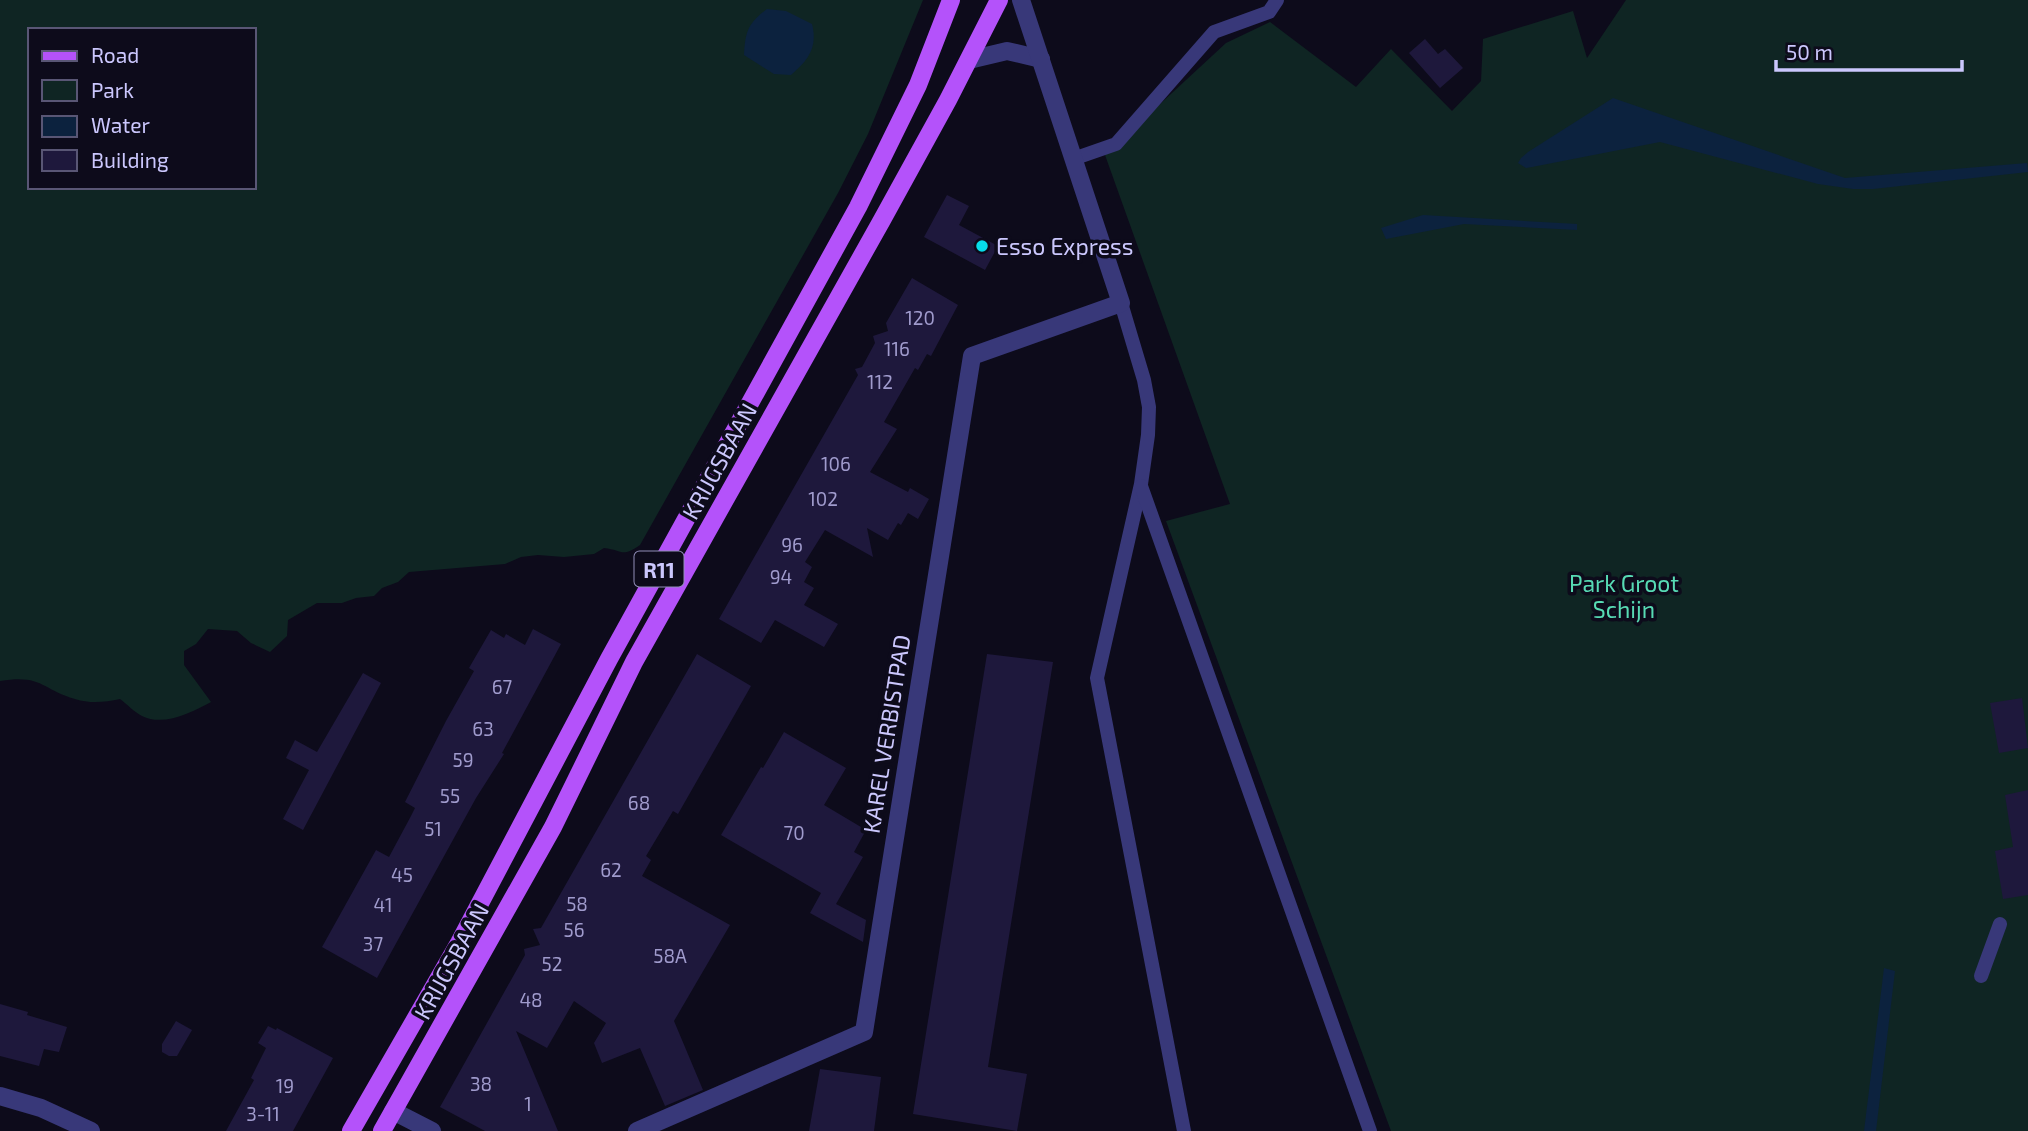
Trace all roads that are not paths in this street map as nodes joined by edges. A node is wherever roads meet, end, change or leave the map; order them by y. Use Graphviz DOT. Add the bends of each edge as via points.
graph roads {
  1 [pos="951,0"];
  2 [pos="999,0"];
  3 [pos="1021,0"];
  4 [pos="1277,0"];
  5 [pos="1041,59"];
  6 [pos="969,60"];
  7 [pos="1073,159"];
  8 [pos="1121,303"];
  9 [pos="1141,484"];
  10 [pos="2000,924"];
  11 [pos="1981,976"];
  12 [pos="0,1096"];
  13 [pos="393,1111"];
  14 [pos="91,1131"];
  15 [pos="351,1131"];
  16 [pos="382,1131"];
  17 [pos="432,1131"];
  18 [pos="637,1131"];
  19 [pos="1184,1131"];
  20 [pos="1370,1131"];
  1 -- 15 [label="main road, KRIJGSBAAN / R11" via="918,85 858,207 459,943"];
  2 -- 6 [label="main road, KRIJGSBAAN / R11"];
  3 -- 5 [label="street"];
  4 -- 7 [label="lane" via="1269,12 1214,32 1116,144"];
  5 -- 6 [label="street" via="1007,51"];
  5 -- 7 [label="street"];
  6 -- 13 [label="main road, KRIJGSBAAN / R11" via="634,662 553,827"];
  7 -- 8 [label="street"];
  8 -- 9 [label="lane" via="1149,407"];
  8 -- 18 [label="street, KAREL VERBISTPAD" via="972,356 864,1032"];
  9 -- 19 [label="lane" via="1097,678"];
  9 -- 20 [label="lane"];
  10 -- 11 [label="lane"];
  12 -- 14 [label="street" via="41,1108"];
  13 -- 16 [label="main road, KRIJGSBAAN / R11"];
  13 -- 17 [label="street"];
}
